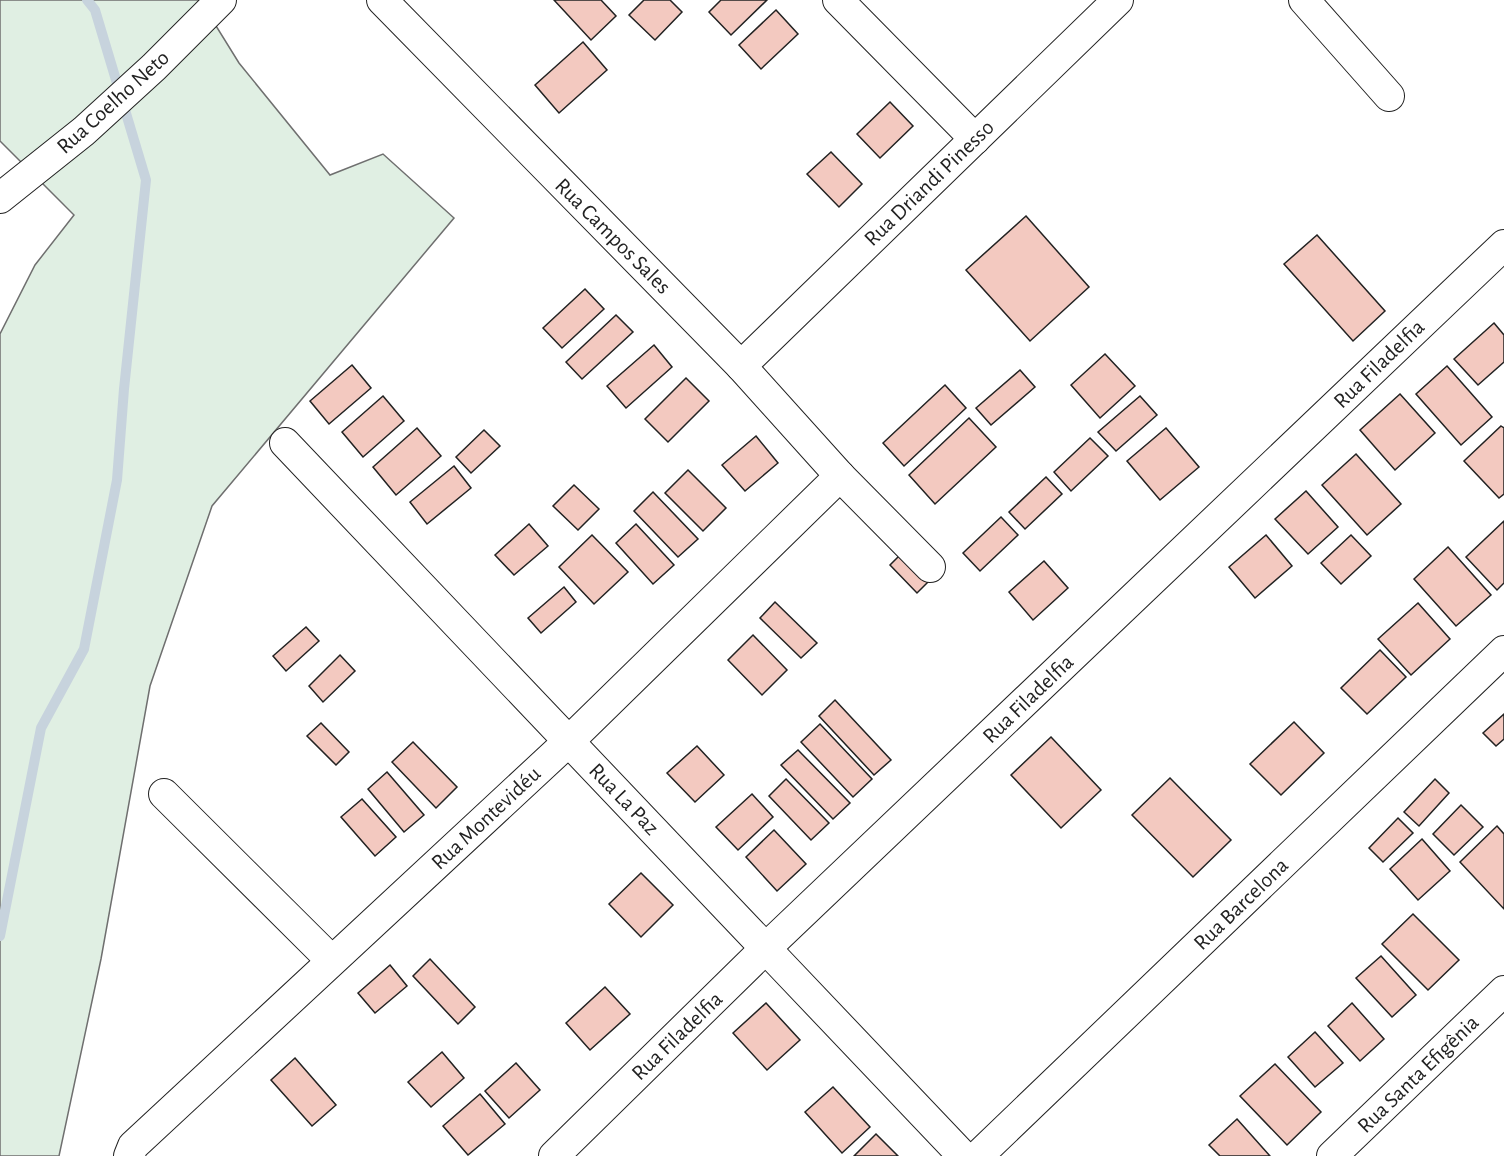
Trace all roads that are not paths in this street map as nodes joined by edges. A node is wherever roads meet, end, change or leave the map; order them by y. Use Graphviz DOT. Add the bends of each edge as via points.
graph roads {
  1 [pos="221,0"];
  2 [pos="382,0"];
  3 [pos="838,0"];
  4 [pos="1118,0"];
  5 [pos="1317,4"];
  6 [pos="1389,96"];
  7 [pos="975,139"];
  8 [pos="0,198"];
  9 [pos="1504,245"];
  10 [pos="741,366"];
  11 [pos="285,443"];
  12 [pos="840,476"];
  13 [pos="930,567"];
  14 [pos="1504,651"];
  15 [pos="568,741"];
  16 [pos="164,794"];
  17 [pos="766,948"];
  18 [pos="331,960"];
  19 [pos="1504,991"];
  20 [pos="129,1156"];
  21 [pos="554,1156"];
  22 [pos="963,1156"];
  23 [pos="978,1156"];
  24 [pos="1332,1156"];
  1 -- 8 [label="street, Rua Coelho Neto" via="84,131"];
  2 -- 10 [label="street, Rua Campos Sales"];
  3 -- 7 [label="street"];
  4 -- 7 [label="street, Rua Driandi Pinesso"];
  5 -- 6 [label="street"];
  7 -- 10 [label="street, Rua Driandi Pinesso"];
  9 -- 17 [label="street, Rua Filadelfia"];
  10 -- 12 [label="street, Rua Campos Sales"];
  11 -- 15 [label="street, Rua La Paz"];
  12 -- 13 [label="street, Rua Campos Sales"];
  12 -- 15 [label="street, Rua Montevidéu"];
  14 -- 23 [label="street, Rua Barcelona"];
  15 -- 17 [label="street, Rua La Paz"];
  15 -- 18 [label="street, Rua Montevidéu"];
  16 -- 18 [label="street"];
  17 -- 21 [label="street, Rua Filadelfia"];
  17 -- 22 [label="street, Rua La Paz"];
  18 -- 20 [label="street, Rua Montevidéu" via="133,1146"];
  19 -- 24 [label="street, Rua Santa Efigênia"];
}
